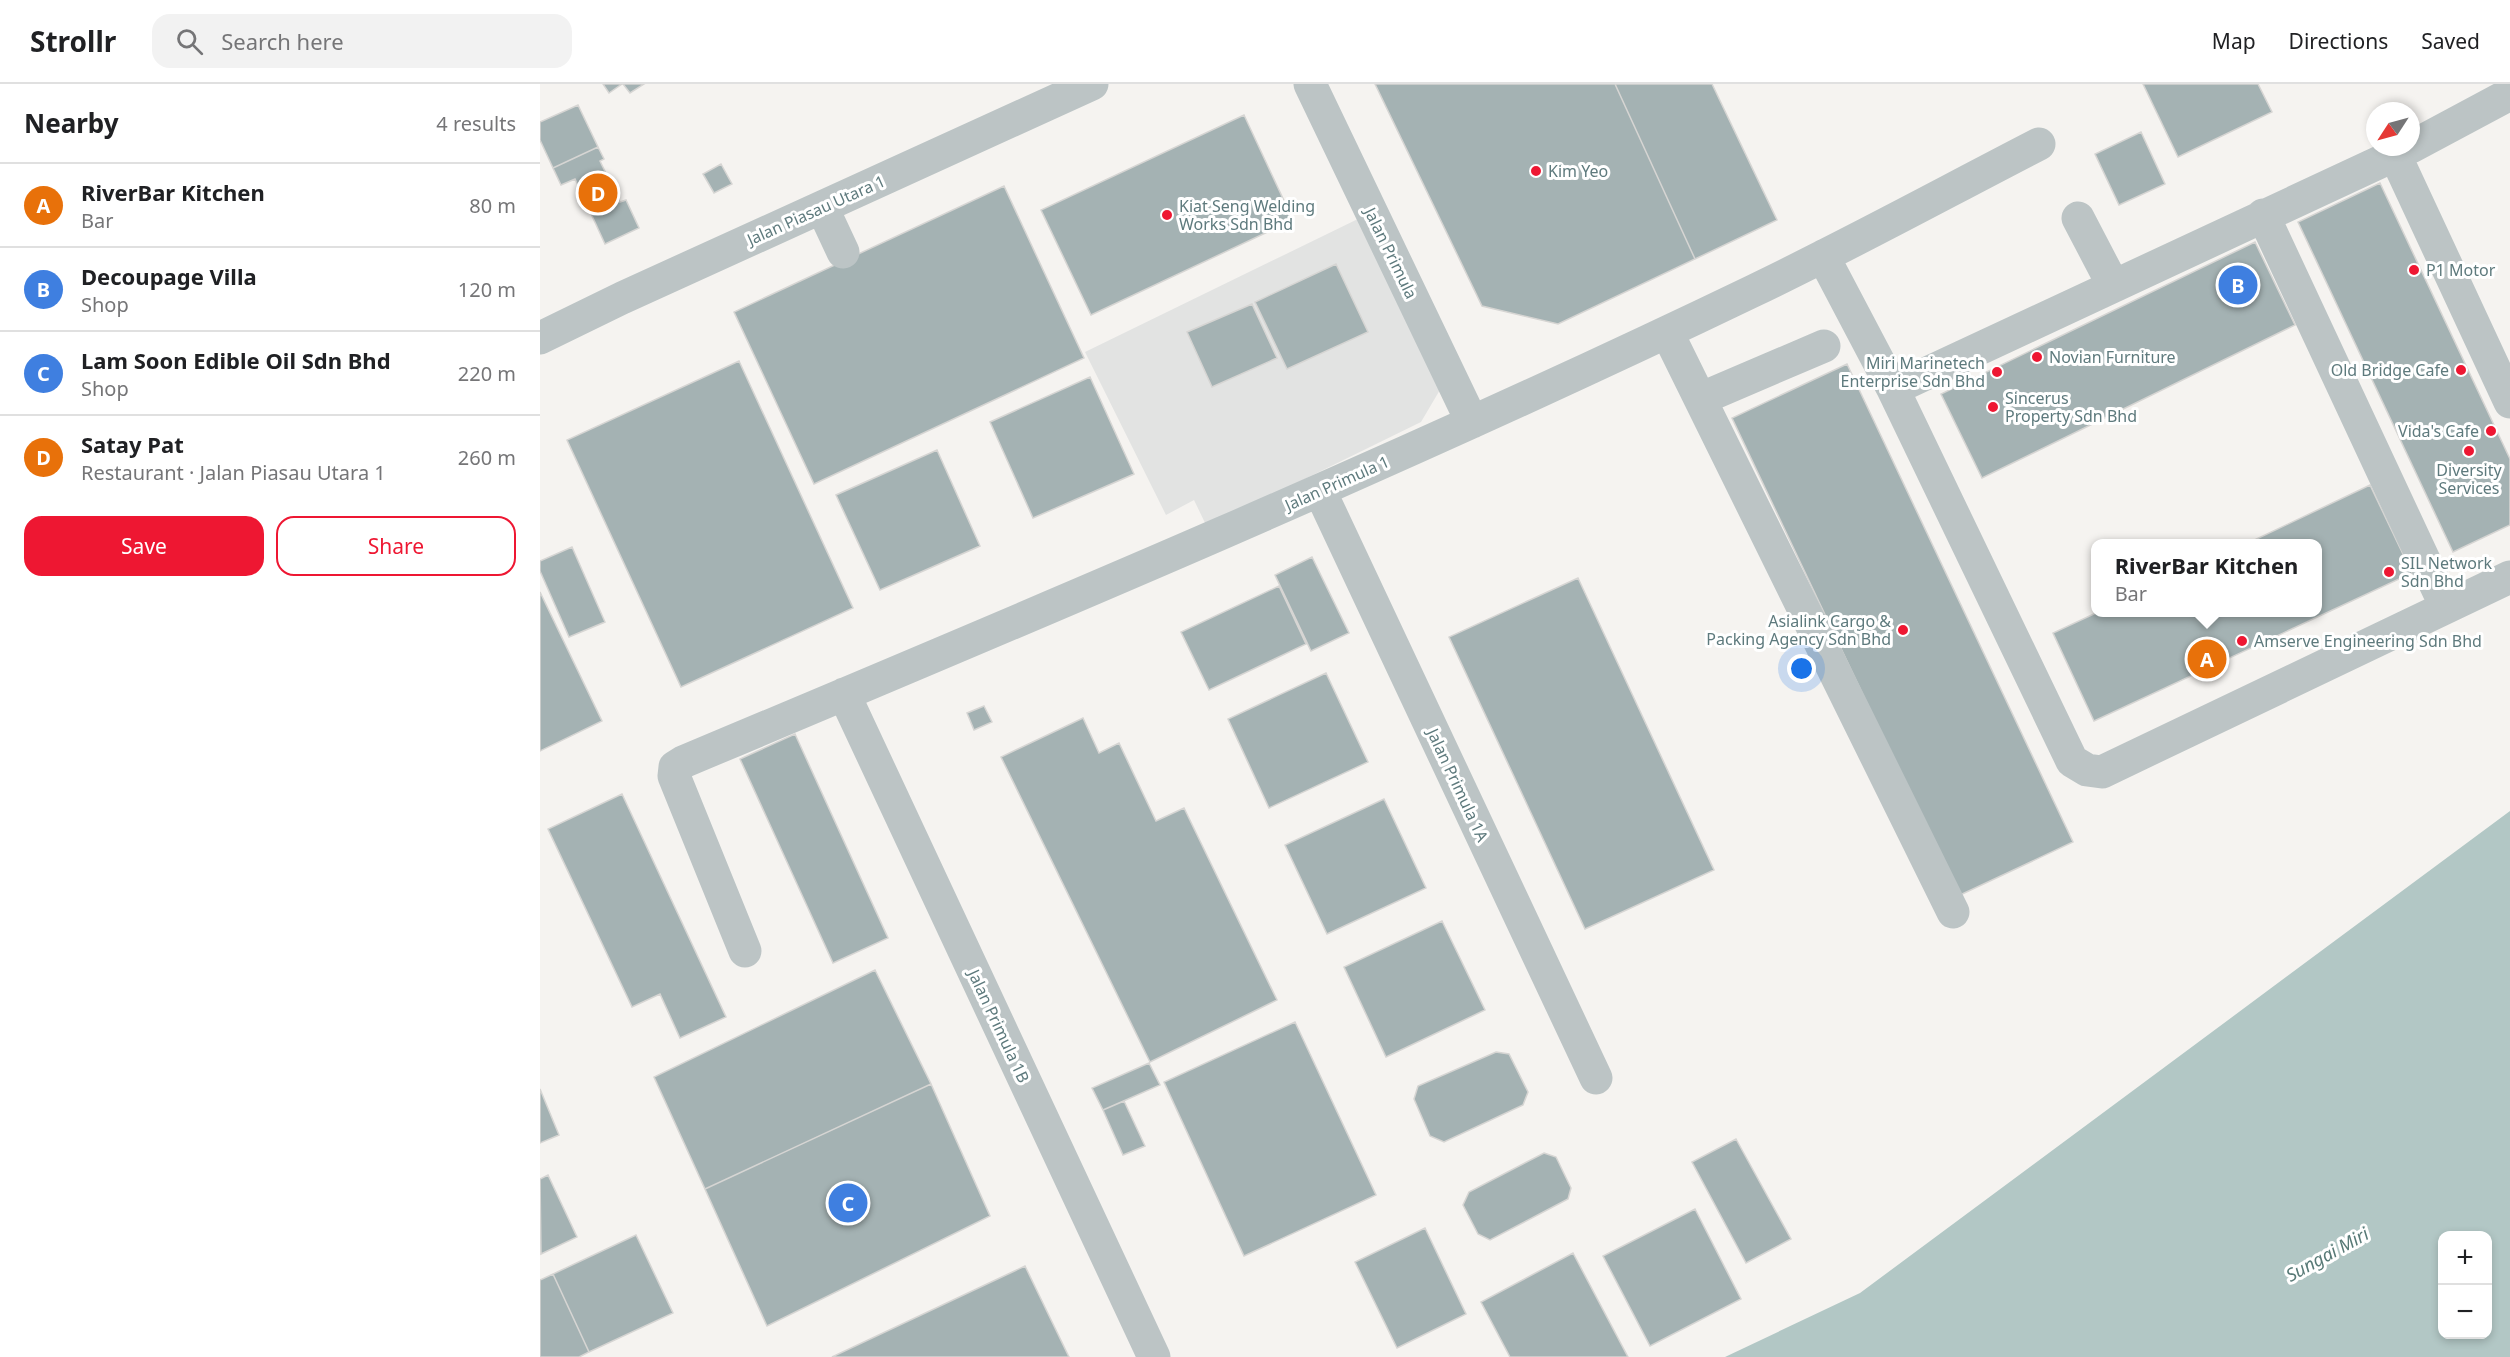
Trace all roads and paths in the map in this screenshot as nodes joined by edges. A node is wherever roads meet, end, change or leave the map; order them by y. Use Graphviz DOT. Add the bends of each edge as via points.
graph roads {
  1 [pos="1092,84"];
  2 [pos="1310,84"];
  3 [pos="2510,94"];
  4 [pos="2420,141"];
  5 [pos="2039,144"];
  6 [pos="2420,145"];
  7 [pos="2389,156"];
  8 [pos="822,207"];
  9 [pos="2263,215"];
  10 [pos="2078,218"];
  11 [pos="843,252"];
  12 [pos="1823,256"];
  13 [pos="2113,285"];
  14 [pos="1667,332"];
  15 [pos="540,339"];
  16 [pos="1824,346"];
  17 [pos="1893,389"];
  18 [pos="1700,399"];
  19 [pos="2510,402"];
  20 [pos="1472,422"];
  21 [pos="1320,491"];
  22 [pos="2510,577"];
  23 [pos="2446,607"];
  24 [pos="844,694"];
  25 [pos="1953,912"];
  26 [pos="745,951"];
  27 [pos="1596,1078"];
  28 [pos="1154,1357"];
  1 -- 8 [label="street, Jalan Piasau Utara 1"];
  2 -- 20 [label="street, Jalan Primula"];
  3 -- 4 [label="street"];
  5 -- 12 [label="street, Jalan Primula 1"];
  6 -- 19 [label="street"];
  7 -- 9 [label="street"];
  8 -- 11 [label="street"];
  8 -- 15 [label="street, Jalan Piasau Utara 1"];
  9 -- 13 [label="street"];
  9 -- 23 [label="street"];
  10 -- 13 [label="street"];
  12 -- 14 [label="street, Jalan Primula 1"];
  12 -- 17 [label="street"];
  13 -- 17 [label="street"];
  14 -- 18 [label="street"];
  14 -- 20 [label="street, Jalan Primula 1"];
  16 -- 18 [label="street"];
  17 -- 23 [label="street" via="2072,761 2087,770 2102,772"];
  18 -- 25 [label="street"];
  20 -- 21 [label="street, Jalan Primula 1"];
  21 -- 24 [label="street, Jalan Primula 1"];
  21 -- 27 [label="street, Jalan Primula 1A"];
  22 -- 23 [label="street"];
  24 -- 26 [label="street, Jalan Primula 1" via="675,767 674,776"];
  24 -- 28 [label="street, Jalan Primula 1B"];
}
